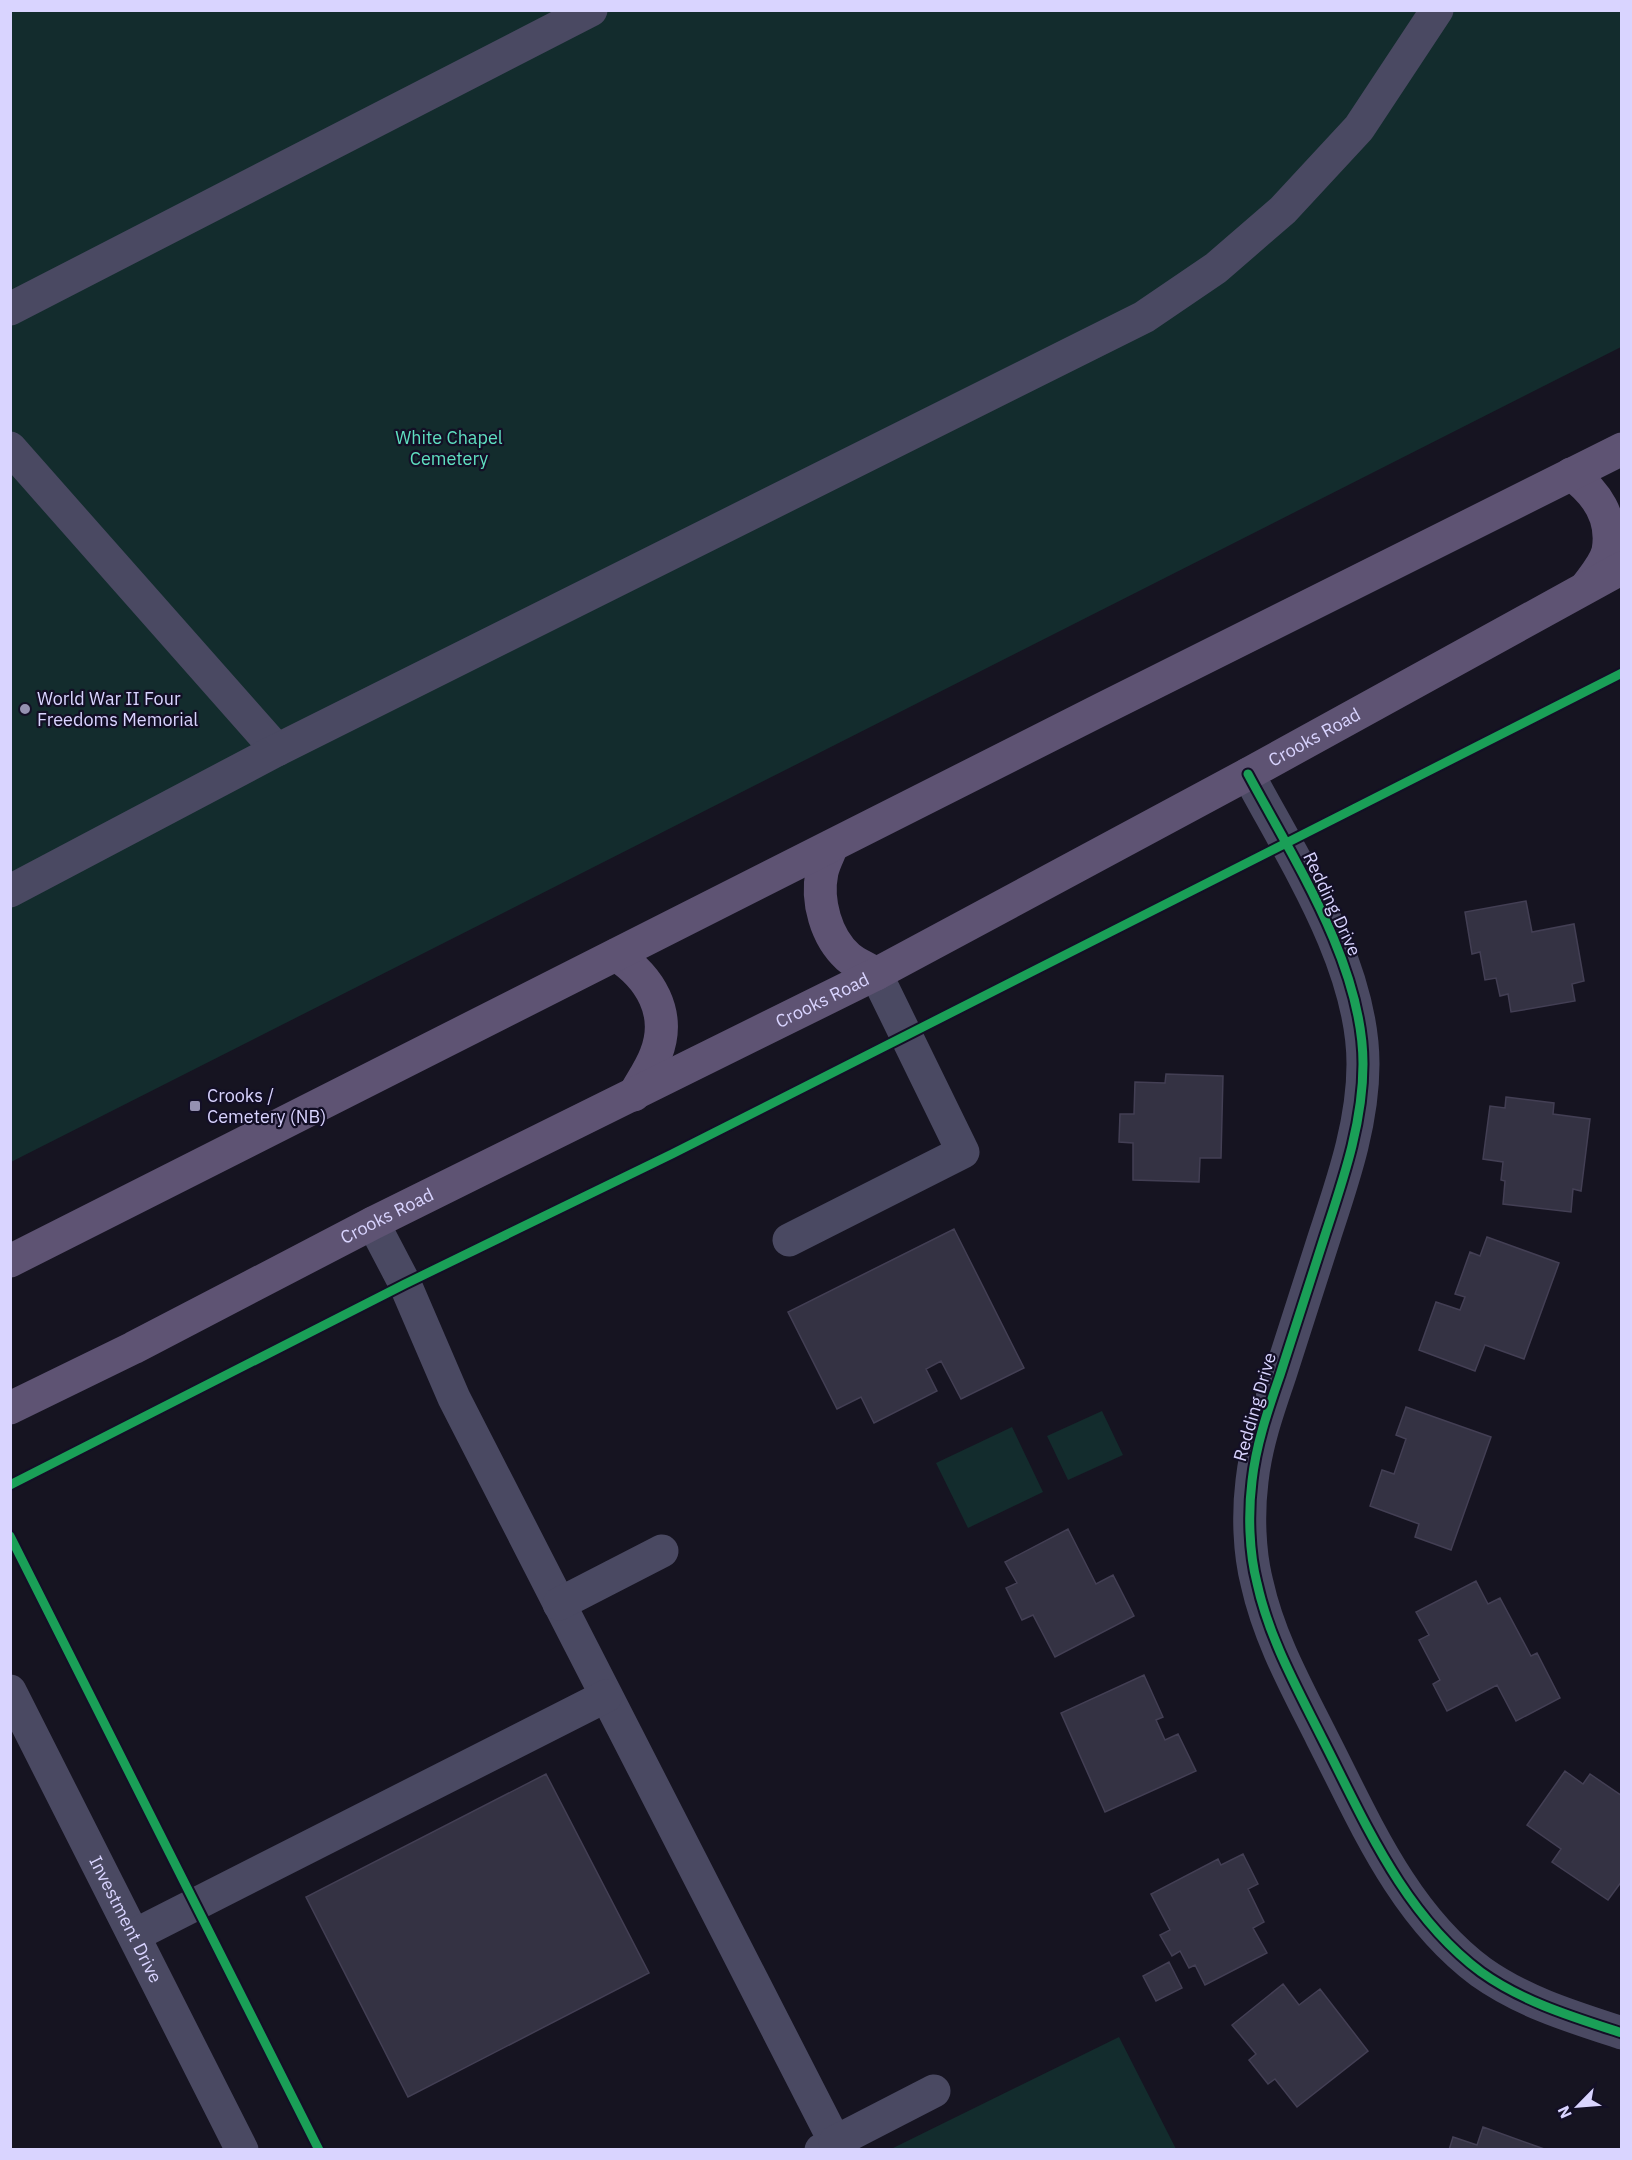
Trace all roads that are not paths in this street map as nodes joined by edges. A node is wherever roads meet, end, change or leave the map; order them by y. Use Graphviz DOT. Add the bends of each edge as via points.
graph roads {
  1 [pos="591,10"];
  2 [pos="1437,10"];
  3 [pos="10,309"];
  4 [pos="10,448"];
  5 [pos="1622,449"];
  6 [pos="1571,474"];
  7 [pos="1622,568"];
  8 [pos="1586,587"];
  9 [pos="277,750"];
  10 [pos="1248,774"];
  11 [pos="832,846"];
  12 [pos="10,891"];
  13 [pos="616,956"];
  14 [pos="876,974"];
  15 [pos="634,1095"];
  16 [pos="373,1223"];
  17 [pos="789,1240"];
  18 [pos="10,1261"];
  19 [pos="10,1408"];
  20 [pos="662,1551"];
  21 [pos="559,1604"];
  22 [pos="10,1691"];
  23 [pos="606,1696"];
  24 [pos="135,1935"];
  25 [pos="1622,2033"];
  26 [pos="934,2091"];
  27 [pos="828,2146"];
  28 [pos="242,2150"];
  1 -- 3 [label="street"];
  2 -- 9 [label="street" via="1359,128 1283,210 1216,268 1144,316"];
  4 -- 9 [label="street"];
  5 -- 6 [label="main road"];
  6 -- 8 [label="main road" via="1587,485 1606,514 1608,551"];
  6 -- 11 [label="main road"];
  7 -- 8 [label="main road, Crooks Road"];
  8 -- 10 [label="main road, Crooks Road"];
  9 -- 12 [label="street"];
  10 -- 14 [label="main road, Crooks Road"];
  10 -- 25 [label="street, Redding Drive" via="1339,948 1359,1028 1363,1062 1353,1143 1261,1432 1255,1462 1251,1533 1255,1578 1264,1611 1283,1660 1370,1832 1422,1916 1480,1971 1506,1988 1552,2010"];
  11 -- 13 [label="main road"];
  11 -- 14 [label="main road" via="822,871 825,921 834,942 849,958"];
  13 -- 15 [label="main road" via="648,983 661,1021 656,1055"];
  13 -- 18 [label="main road"];
  14 -- 15 [label="main road, Crooks Road"];
  14 -- 17 [label="street" via="963,1152"];
  15 -- 16 [label="main road, Crooks Road"];
  16 -- 19 [label="main road, Crooks Road"];
  16 -- 21 [label="street" via="405,1284 454,1398"];
  20 -- 21 [label="street"];
  21 -- 23 [label="street"];
  22 -- 24 [label="street, Investment Drive"];
  23 -- 24 [label="street"];
  23 -- 27 [label="street"];
  24 -- 28 [label="street, Investment Drive"];
  26 -- 27 [label="street"];
}
